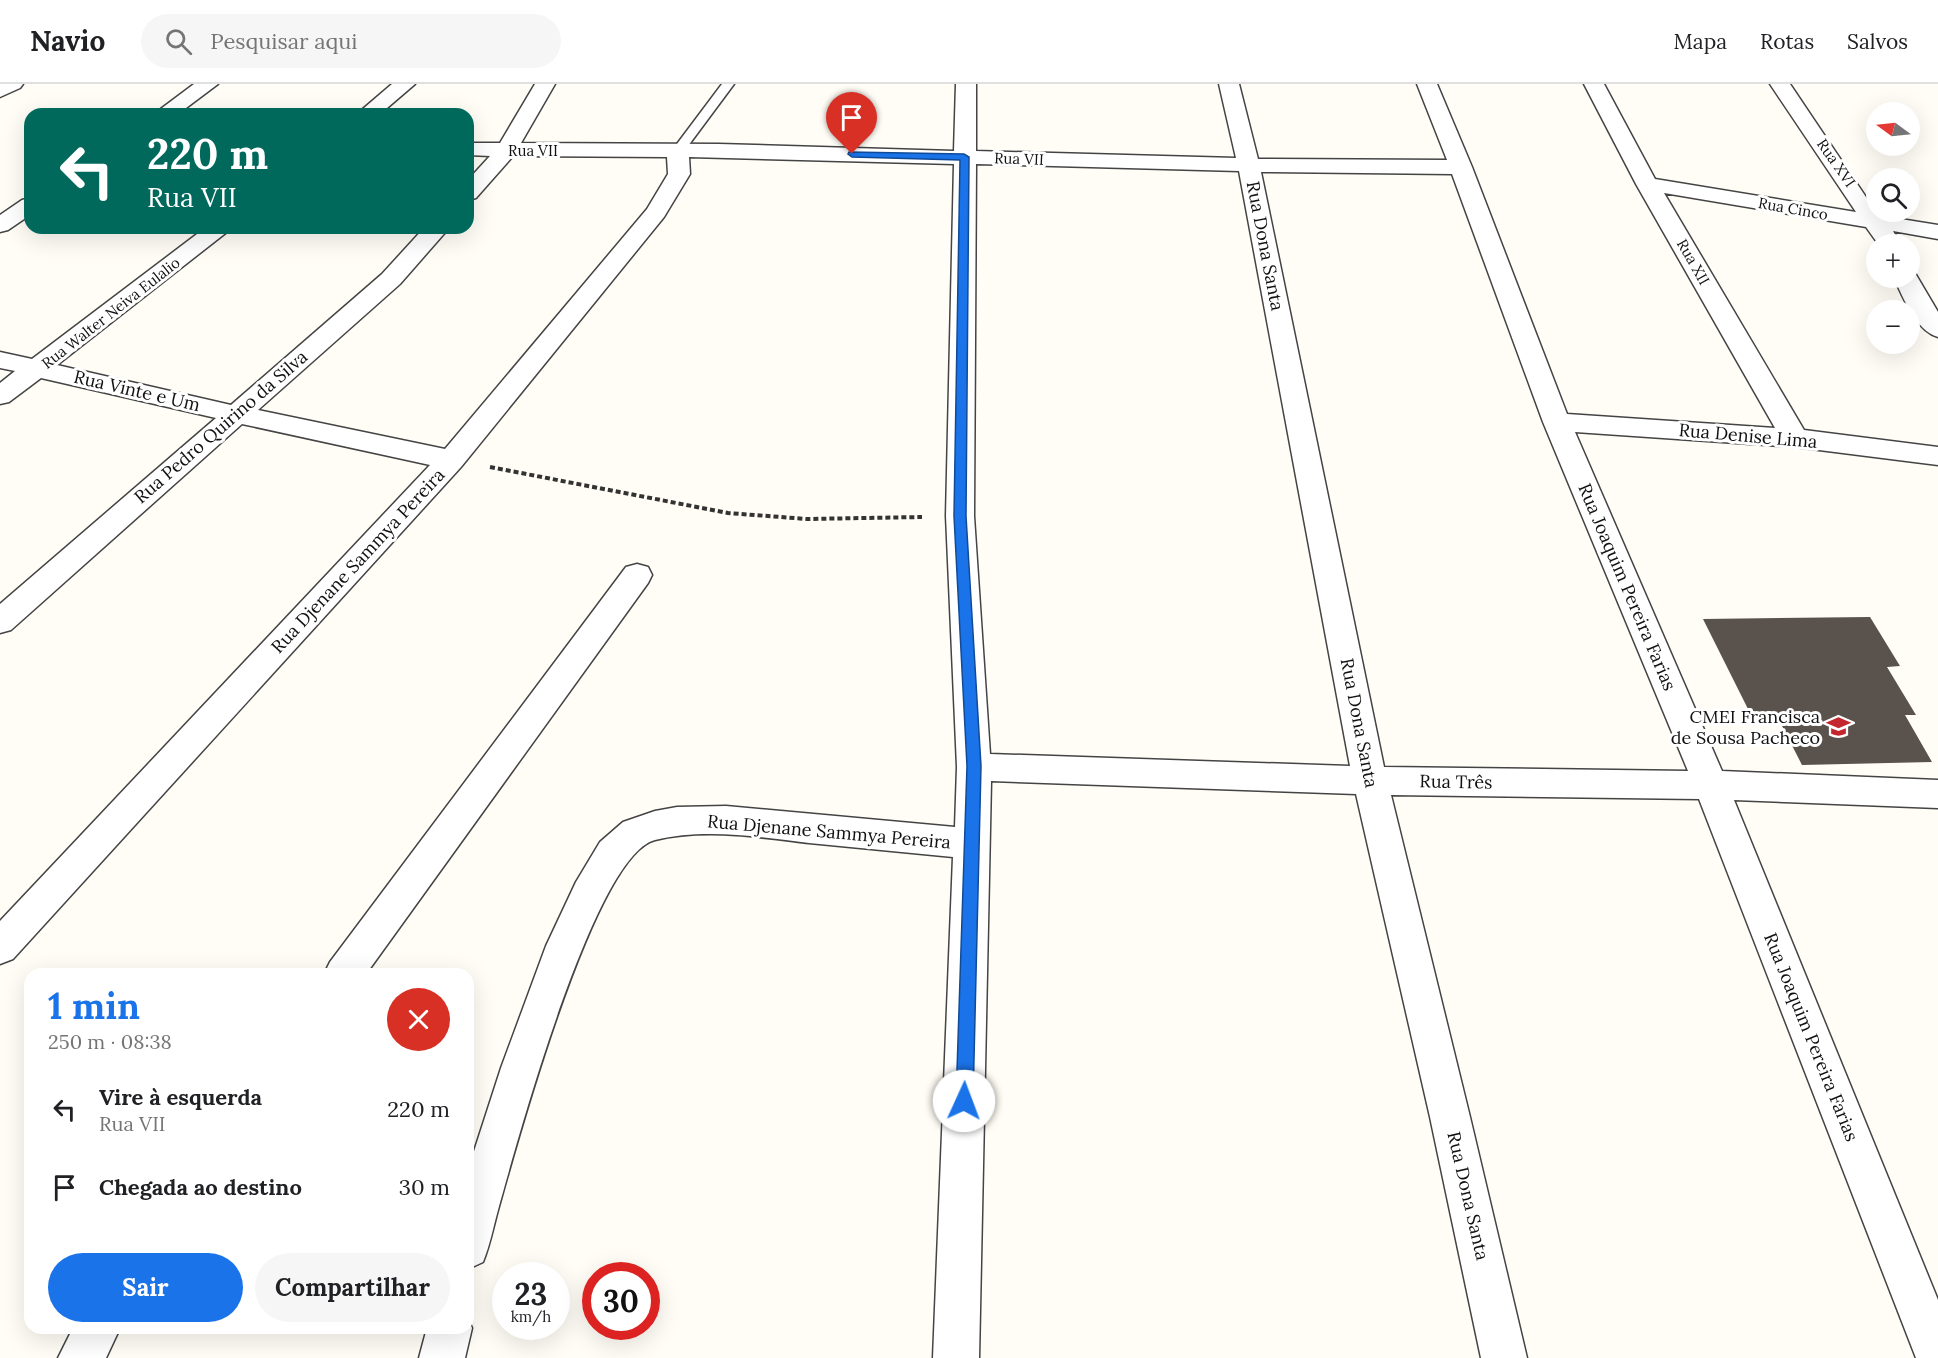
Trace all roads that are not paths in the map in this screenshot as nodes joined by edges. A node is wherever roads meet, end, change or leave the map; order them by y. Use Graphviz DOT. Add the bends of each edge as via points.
graph roads {
  1 [pos="13,84"];
  2 [pos="208,84"];
  3 [pos="405,84"];
  4 [pos="545,84"];
  5 [pos="728,84"];
  6 [pos="966,84"];
  7 [pos="1229,84"];
  8 [pos="1426,84"];
  9 [pos="1594,84"];
  10 [pos="1780,84"];
  11 [pos="0,91"];
  12 [pos="173,108"];
  13 [pos="375,108"];
  14 [pos="474,149"];
  15 [pos="506,151"];
  16 [pos="678,151"];
  17 [pos="964,157"];
  18 [pos="1249,165"];
  19 [pos="1461,167"];
  20 [pos="1647,184"];
  21 [pos="474,186"];
  22 [pos="24,209"];
  23 [pos="1878,224"];
  24 [pos="0,225"];
  25 [pos="1938,232"];
  26 [pos="212,234"];
  27 [pos="432,234"];
  28 [pos="1884,234"];
  29 [pos="1911,288"];
  30 [pos="1938,329"];
  31 [pos="0,360"];
  32 [pos="39,368"];
  33 [pos="0,396"];
  34 [pos="235,414"];
  35 [pos="1557,423"];
  36 [pos="1795,438"];
  37 [pos="1938,456"];
  38 [pos="451,460"];
  39 [pos="637,575"];
  40 [pos="0,622"];
  41 [pos="974,766"];
  42 [pos="1370,781"];
  43 [pos="1711,785"];
  44 [pos="1938,794"];
  45 [pos="973,844"];
  46 [pos="0,947"];
  47 [pos="347,968"];
  48 [pos="474,1221"];
  49 [pos="94,1334"];
  50 [pos="448,1334"];
  51 [pos="1938,1356"];
  52 [pos="81,1358"];
  53 [pos="442,1358"];
  54 [pos="956,1358"];
  55 [pos="1504,1358"];
  1 -- 11 [label="street"];
  2 -- 12 [label="street"];
  3 -- 13 [label="street"];
  4 -- 15 [label="street"];
  5 -- 16 [label="lane"];
  6 -- 17 [label="street"];
  7 -- 18 [label="street, Rua Dona Santa"];
  8 -- 19 [label="street, Rua Joaquim Pereira Farias"];
  9 -- 20 [label="street, Rua XII"];
  10 -- 23 [label="street, Rua XVI"];
  14 -- 15 [label="street, Rua VII"];
  15 -- 16 [label="street, Rua VII"];
  15 -- 21 [label="street"];
  16 -- 17 [label="street, Rua VII"];
  16 -- 38 [label="street, Rua Djenane Sammya Pereira" via="679,174 656,212"];
  17 -- 18 [label="street, Rua VII"];
  17 -- 41 [label="street" via="960,516"];
  18 -- 19 [label="street, Rua VII"];
  18 -- 42 [label="street, Rua Dona Santa"];
  19 -- 35 [label="street, Rua Joaquim Pereira Farias"];
  20 -- 23 [label="street, Rua Cinco"];
  20 -- 36 [label="street, Rua XII"];
  22 -- 24 [label="street"];
  23 -- 25 [label="street, Rua Cinco"];
  23 -- 28 [label="street, Rua XVI"];
  26 -- 32 [label="street, Rua Walter Neiva Eulalio"];
  27 -- 34 [label="street, Rua Pedro Quirino da Silva" via="391,279"];
  29 -- 30 [label="street"];
  31 -- 32 [label="street, Rua Vinte e Um"];
  32 -- 33 [label="street, Rua Walter Neiva Eulalio"];
  32 -- 34 [label="street, Rua Vinte e Um"];
  34 -- 38 [label="street, Rua Vinte e Um"];
  34 -- 40 [label="street, Rua Pedro Quirino da Silva"];
  35 -- 36 [label="street, Rua Denise Lima"];
  35 -- 43 [label="street, Rua Joaquim Pereira Farias"];
  36 -- 37 [label="street, Rua Denise Lima"];
  38 -- 46 [label="street, Rua Djenane Sammya Pereira"];
  39 -- 47 [label="street"];
  41 -- 42 [label="street, Rua Três"];
  41 -- 45 [label="street"];
  42 -- 43 [label="street, Rua Três"];
  42 -- 55 [label="street, Rua Dona Santa"];
  43 -- 44 [label="street, Rua Três"];
  43 -- 51 [label="street, Rua Joaquim Pereira Farias"];
  45 -- 48 [label="street, Rua Djenane Sammya Pereira" via="735,821 668,822 634,832 612,852 554,969"];
  45 -- 54 [label="street"];
  49 -- 52 [label="street"];
  50 -- 53 [label="street"];
}
